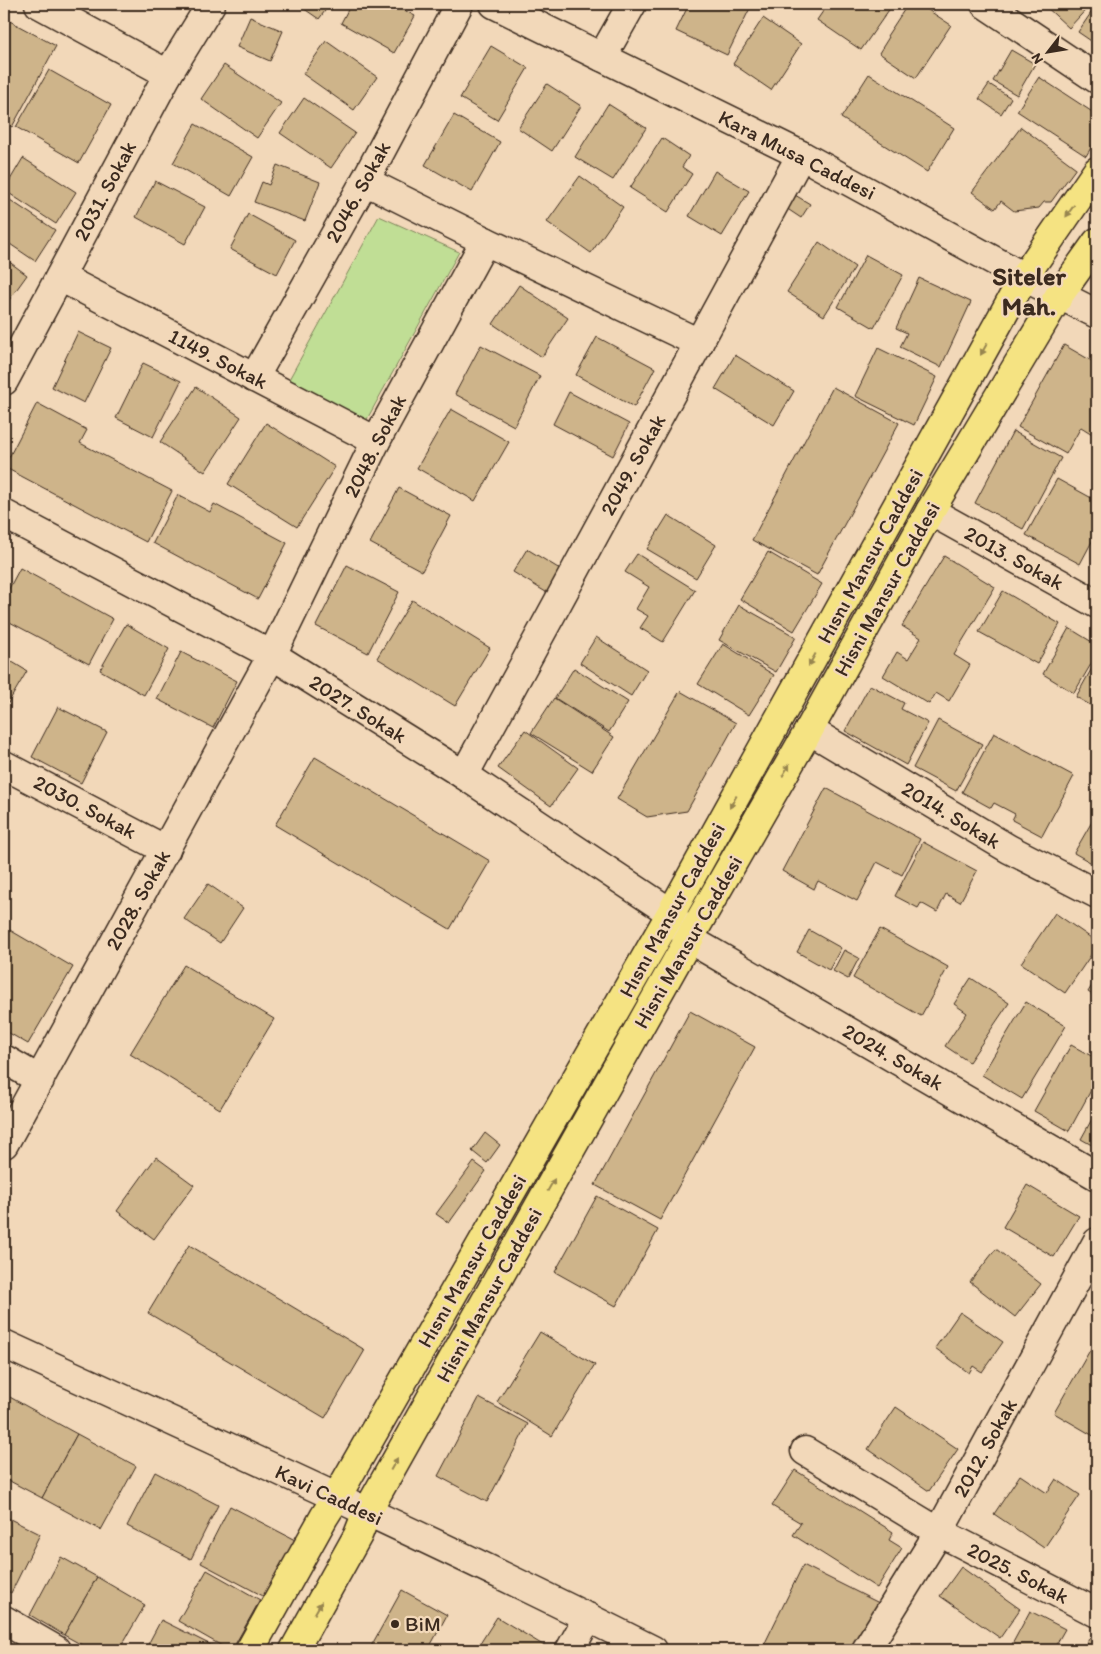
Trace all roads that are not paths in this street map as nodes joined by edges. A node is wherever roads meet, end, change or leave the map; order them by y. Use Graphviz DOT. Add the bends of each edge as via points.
graph roads {
  1 [pos="39,4"];
  2 [pos="211,4"];
  3 [pos="459,4"];
  4 [pos="494,4"];
  5 [pos="632,4"];
  6 [pos="985,4"];
  7 [pos="602,56"];
  8 [pos="168,74"];
  9 [pos="1097,79"];
  10 [pos="801,154"];
  11 [pos="1097,171"];
  12 [pos="365,181"];
  13 [pos="485,241"];
  14 [pos="1097,242"];
  15 [pos="60,277"];
  16 [pos="1024,277"];
  17 [pos="1060,294"];
  18 [pos="1097,314"];
  19 [pos="699,343"];
  20 [pos="254,378"];
  21 [pos="4,381"];
  22 [pos="376,441"];
  23 [pos="930,511"];
  24 [pos="4,514"];
  25 [pos="1097,604"];
  26 [pos="272,655"];
  27 [pos="809,730"];
  28 [pos="4,765"];
  29 [pos="464,775"];
  30 [pos="166,850"];
  31 [pos="1097,894"];
  32 [pos="671,913"];
  33 [pos="689,939"];
  34 [pos="4,1059"];
  35 [pos="40,1080"];
  36 [pos="4,1144"];
  37 [pos="1097,1176"];
  38 [pos="1097,1242"];
  39 [pos="4,1344"];
  40 [pos="806,1451"];
  41 [pos="336,1498"];
  42 [pos="367,1512"];
  43 [pos="939,1532"];
  44 [pos="1097,1614"];
  45 [pos="588,1617"];
  46 [pos="4,1620"];
  47 [pos="56,1650"];
  48 [pos="250,1650"];
  49 [pos="294,1650"];
  50 [pos="570,1650"];
  51 [pos="653,1650"];
  52 [pos="866,1650"];
  1 -- 8 [label="street"];
  2 -- 8 [label="street, 2031. Sokak"];
  3 -- 12 [label="street, 2046. Sokak"];
  4 -- 7 [label="street, Kara Musa Caddesi"];
  5 -- 7 [label="street"];
  6 -- 9 [label="street"];
  7 -- 10 [label="street, Kara Musa Caddesi"];
  8 -- 15 [label="street, 2031. Sokak"];
  10 -- 16 [label="street, Kara Musa Caddesi"];
  10 -- 19 [label="street, 2049. Sokak"];
  11 -- 16 [label="main road, Hısnı Mansur Caddesi, one-way"];
  12 -- 13 [label="street"];
  12 -- 20 [label="street, 2046. Sokak"];
  13 -- 19 [label="street"];
  13 -- 22 [label="street, 2048. Sokak"];
  14 -- 17 [label="main road, Hisni Mansur Caddesi"];
  15 -- 20 [label="street, 1149. Sokak"];
  15 -- 21 [label="street, 2031. Sokak"];
  16 -- 17 [label="street, Kara Musa Caddesi"];
  16 -- 32 [label="main road, Hısnı Mansur Caddesi, one-way"];
  17 -- 18 [label="street, Kara Musa Caddesi"];
  17 -- 23 [label="main road, Hisni Mansur Caddesi"];
  19 -- 29 [label="street, 2049. Sokak"];
  20 -- 22 [label="street, 1149. Sokak"];
  22 -- 26 [label="street, 2048. Sokak"];
  23 -- 25 [label="street, 2013. Sokak"];
  23 -- 27 [label="main road, Hisni Mansur Caddesi"];
  24 -- 26 [label="street, 2027. Sokak"];
  26 -- 29 [label="street, 2027. Sokak"];
  26 -- 30 [label="street, 2028. Sokak"];
  27 -- 31 [label="street, 2014. Sokak" via="1009,850"];
  33 -- 27 [label="main road, Hisni Mansur Caddesi, one-way"];
  28 -- 30 [label="street, 2030. Sokak"];
  29 -- 32 [label="street, 2027. Sokak"];
  30 -- 35 [label="street, 2028. Sokak"];
  32 -- 33 [label="street, 2027. Sokak"];
  32 -- 41 [label="main road, Hısnı Mansur Caddesi"];
  33 -- 37 [label="street, 2024. Sokak"];
  42 -- 33 [label="main road, Hisni Mansur Caddesi, one-way"];
  34 -- 35 [label="street"];
  35 -- 36 [label="street, 2028. Sokak"];
  38 -- 43 [label="street, 2012. Sokak"];
  39 -- 41 [label="street, Kavi Caddesi"];
  40 -- 43 [label="street, 2025. Sokak"];
  41 -- 42 [label="street, Kavi Caddesi"];
  41 -- 48 [label="main road, Hısnı Mansur Caddesi"];
  42 -- 45 [label="street, Kavi Caddesi"];
  49 -- 42 [label="main road, Hisni Mansur Caddesi, one-way" via="358,1535"];
  43 -- 44 [label="street, 2025. Sokak"];
  43 -- 52 [label="street, 2012. Sokak"];
  45 -- 50 [label="street"];
  45 -- 51 [label="street, Kavi Caddesi"];
  46 -- 47 [label="street"];
}
